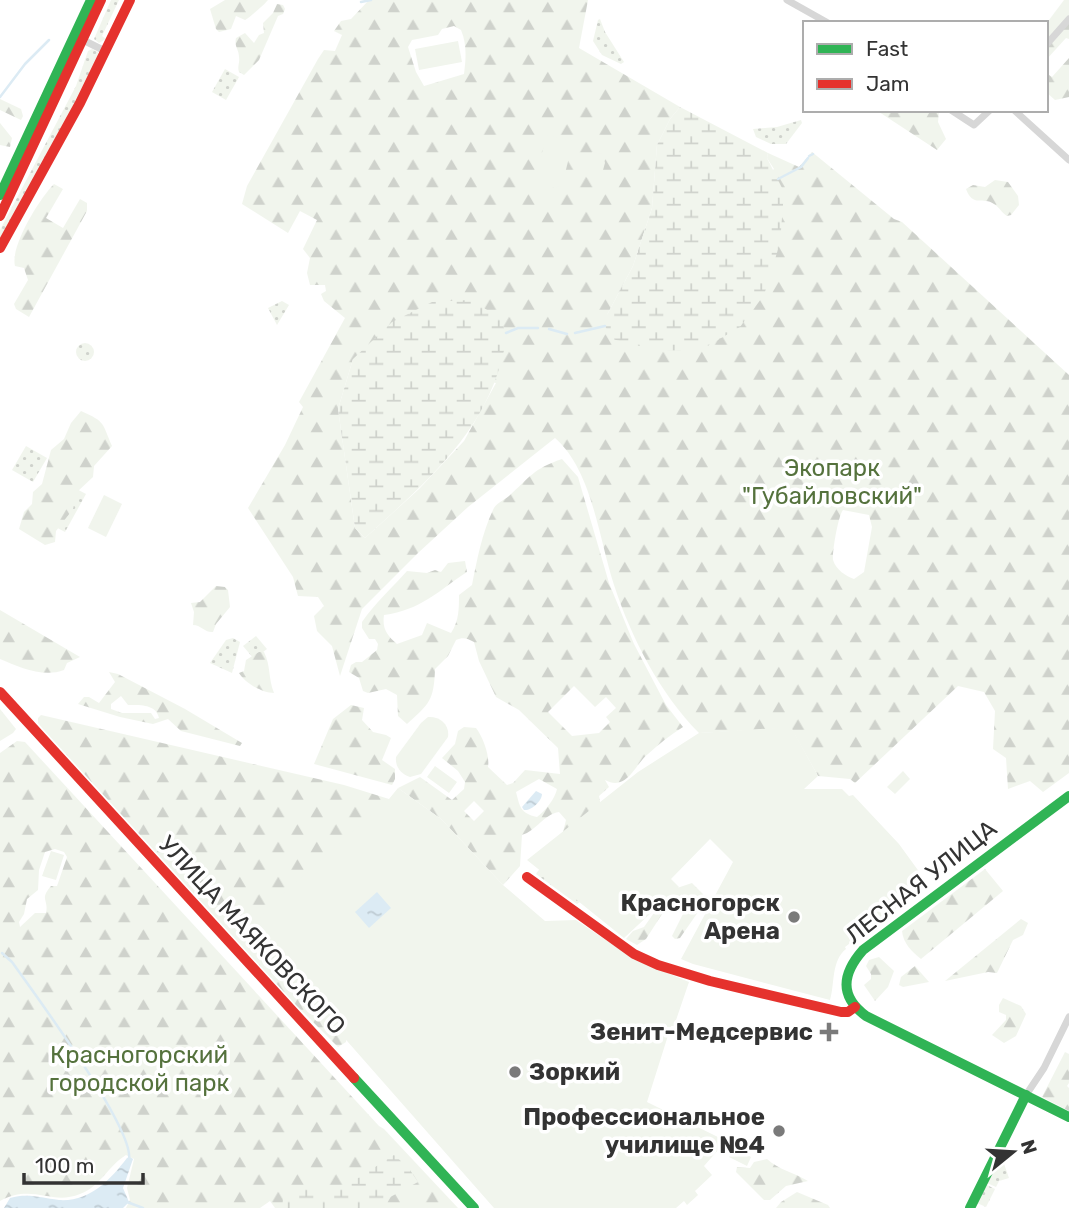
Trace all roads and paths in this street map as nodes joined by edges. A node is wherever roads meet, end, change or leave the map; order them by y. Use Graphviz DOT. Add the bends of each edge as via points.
graph roads {
  1 [pos="91,0"];
  2 [pos="101,0"];
  3 [pos="130,0"];
  4 [pos="787,0"];
  5 [pos="1069,19"];
  6 [pos="824,21"];
  7 [pos="83,40"];
  8 [pos="1048,43"];
  9 [pos="106,51"];
  10 [pos="954,112"];
  11 [pos="988,112"];
  12 [pos="1016,112"];
  13 [pos="1069,160"];
  14 [pos="0,195"];
  15 [pos="0,216"];
  16 [pos="0,248"];
  17 [pos="0,691"];
  18 [pos="1069,796"];
  19 [pos="527,877"];
  20 [pos="855,1007"];
  21 [pos="1069,1017"];
  22 [pos="1026,1095"];
  23 [pos="1069,1117"];
  24 [pos="474,1208"];
  25 [pos="970,1208"];
  1 -- 14 [label="street"];
  2 -- 7 [label="street"];
  3 -- 9 [label="street"];
  4 -- 6 [label="street"];
  5 -- 8 [label="street"];
  7 -- 9 [label="street"];
  7 -- 15 [label="street"];
  9 -- 16 [label="street"];
  10 -- 11 [label="street" via="975,125"];
  12 -- 13 [label="street"];
  17 -- 24 [label="street, УЛИЦА МАЯКОВСКОГО"];
  18 -- 20 [label="street, ЛЕСНАЯ УЛИЦА" via="856,956 845,980"];
  19 -- 20 [label="street" via="651,962 841,1012"];
  20 -- 22 [label="street"];
  21 -- 22 [label="street"];
  22 -- 23 [label="street"];
  22 -- 25 [label="street"];
}
